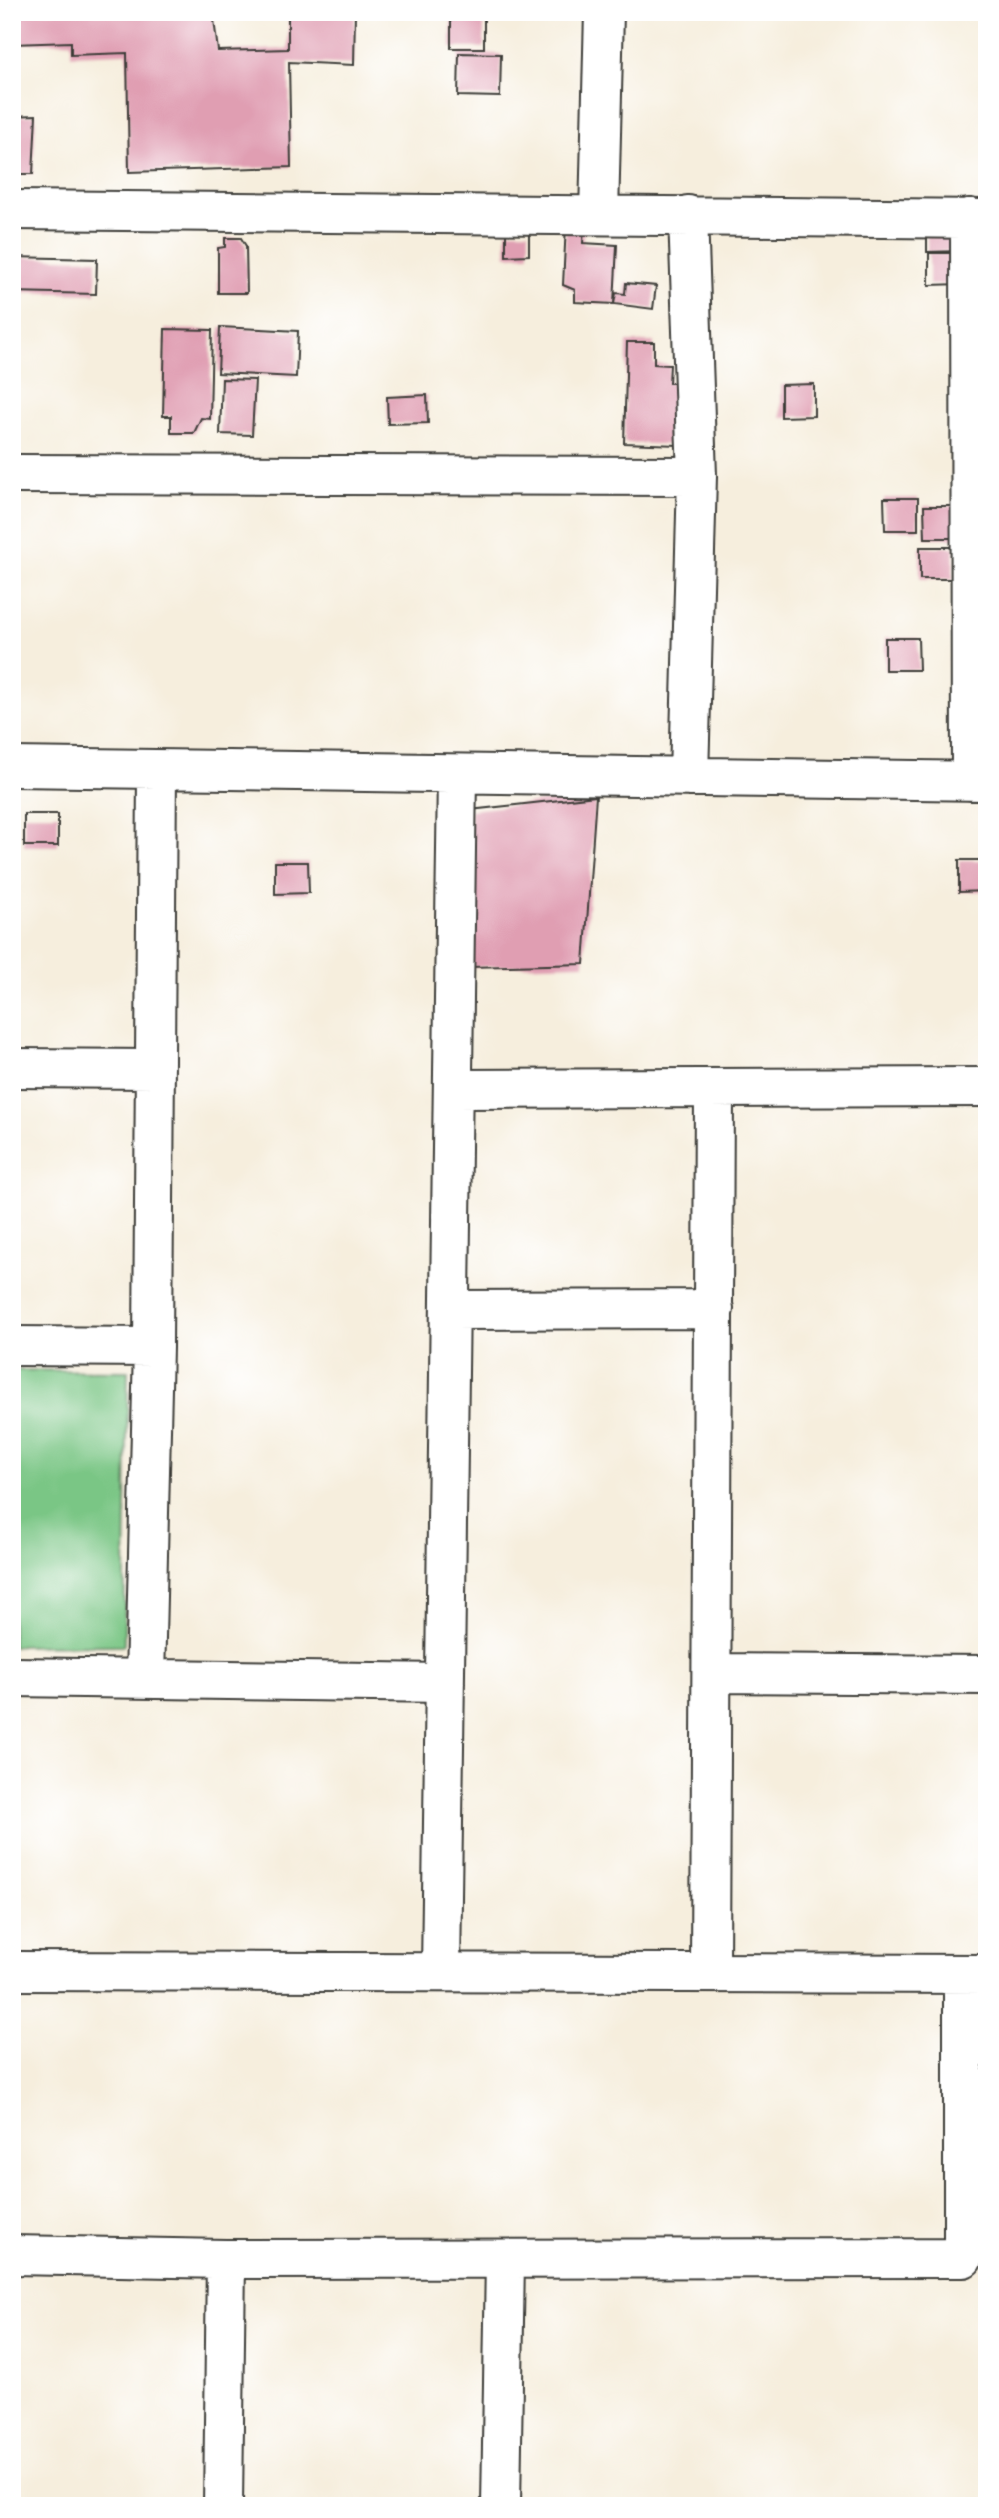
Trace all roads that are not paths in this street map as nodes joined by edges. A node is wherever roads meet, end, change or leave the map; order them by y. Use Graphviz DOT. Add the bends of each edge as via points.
graph roads {
  1 [pos="604,12"];
  2 [pos="12,210"];
  3 [pos="599,215"];
  4 [pos="688,215"];
  5 [pos="978,218"];
  6 [pos="12,474"];
  7 [pos="697,476"];
  8 [pos="12,768"];
  9 [pos="156,770"];
  10 [pos="457,774"];
  11 [pos="689,777"];
  12 [pos="979,781"];
  13 [pos="12,1068"];
  14 [pos="154,1069"];
  15 [pos="987,1087"];
  16 [pos="714,1088"];
  17 [pos="453,1089"];
  18 [pos="450,1310"];
  19 [pos="714,1310"];
  20 [pos="12,1346"];
  21 [pos="153,1347"];
  22 [pos="712,1673"];
  23 [pos="987,1675"];
  24 [pos="12,1677"];
  25 [pos="145,1679"];
  26 [pos="445,1683"];
  27 [pos="12,1970"];
  28 [pos="441,1972"];
  29 [pos="710,1973"];
  30 [pos="975,1974"];
  31 [pos="12,2255"];
  32 [pos="226,2259"];
  33 [pos="505,2259"];
  34 [pos="223,2506"];
  35 [pos="501,2506"];
  1 -- 3 [label="street"];
  2 -- 3 [label="street"];
  3 -- 4 [label="street"];
  4 -- 5 [label="street"];
  4 -- 7 [label="street"];
  5 -- 12 [label="street"];
  6 -- 7 [label="street"];
  7 -- 11 [label="street"];
  8 -- 9 [label="street"];
  9 -- 10 [label="street"];
  9 -- 14 [label="street"];
  10 -- 11 [label="street"];
  10 -- 17 [label="street"];
  11 -- 12 [label="street"];
  13 -- 14 [label="street"];
  14 -- 21 [label="street"];
  15 -- 16 [label="street"];
  16 -- 17 [label="street"];
  16 -- 19 [label="street"];
  17 -- 18 [label="street"];
  18 -- 19 [label="street"];
  18 -- 26 [label="street"];
  19 -- 22 [label="street"];
  20 -- 21 [label="street"];
  21 -- 25 [label="street"];
  22 -- 23 [label="street"];
  22 -- 29 [label="street"];
  24 -- 25 [label="street"];
  25 -- 26 [label="street"];
  26 -- 28 [label="street"];
  27 -- 28 [label="street"];
  28 -- 29 [label="street"];
  29 -- 30 [label="street"];
  30 -- 33 [label="street" via="963,2258"];
  31 -- 32 [label="street"];
  32 -- 33 [label="street"];
  32 -- 34 [label="street"];
  33 -- 35 [label="street"];
}
